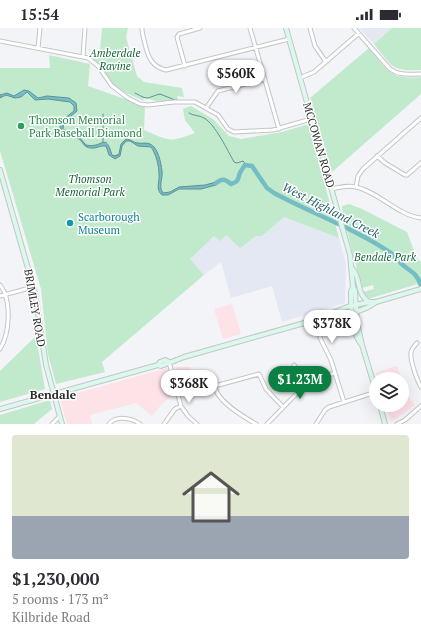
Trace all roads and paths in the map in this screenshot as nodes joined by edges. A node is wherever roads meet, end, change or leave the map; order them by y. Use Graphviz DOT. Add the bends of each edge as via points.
graph roads {
  1 [pos="40,28"];
  2 [pos="85,28"];
  3 [pos="142,28"];
  4 [pos="200,28"];
  5 [pos="250,28"];
  6 [pos="286,28"];
  7 [pos="310,28"];
  8 [pos="354,28"];
  9 [pos="358,34"];
  10 [pos="289,39"];
  11 [pos="0,41"];
  12 [pos="256,47"];
  13 [pos="38,48"];
  14 [pos="83,56"];
  15 [pos="326,62"];
  16 [pos="184,66"];
  17 [pos="421,74"];
  18 [pos="300,78"];
  19 [pos="264,79"];
  20 [pos="206,108"];
  21 [pos="421,118"];
  22 [pos="311,119"];
  23 [pos="279,129"];
  24 [pos="377,156"];
  25 [pos="421,163"];
  26 [pos="0,170"];
  27 [pos="356,186"];
  28 [pos="332,189"];
  29 [pos="421,218"];
  30 [pos="352,268"];
  31 [pos="0,285"];
  32 [pos="33,287"];
  33 [pos="421,289"];
  34 [pos="4,294"];
  35 [pos="0,296"];
  36 [pos="369,302"];
  37 [pos="376,302"];
  38 [pos="354,306"];
  39 [pos="354,312"];
  40 [pos="333,314"];
  41 [pos="315,320"];
  42 [pos="417,343"];
  43 [pos="0,349"];
  44 [pos="169,362"];
  45 [pos="294,365"];
  46 [pos="370,372"];
  47 [pos="335,373"];
  48 [pos="307,383"];
  49 [pos="421,387"];
  50 [pos="53,394"];
  51 [pos="369,394"];
  52 [pos="344,402"];
  53 [pos="181,406"];
  54 [pos="421,406"];
  55 [pos="283,407"];
  56 [pos="0,409"];
  57 [pos="382,412"];
  58 [pos="59,417"];
  59 [pos="52,424"];
  60 [pos="62,424"];
  61 [pos="109,424"];
  62 [pos="140,424"];
  63 [pos="164,424"];
  64 [pos="196,424"];
  65 [pos="256,424"];
  66 [pos="267,424"];
  67 [pos="316,424"];
  68 [pos="385,424"];
  69 [pos="397,424"];
  1 -- 13 [label="street"];
  2 -- 14 [label="street"];
  3 -- 16 [label="street" via="149,57 154,64 166,70"];
  4 -- 16 [label="street" via="177,37"];
  5 -- 12 [label="street"];
  6 -- 10 [label="main road, MCCOWAN ROAD"];
  7 -- 15 [label="street" via="315,46"];
  8 -- 9 [label="street"];
  9 -- 15 [label="street"];
  9 -- 17 [label="street" via="394,72 404,75"];
  10 -- 12 [label="street"];
  10 -- 18 [label="main road, MCCOWAN ROAD"];
  11 -- 13 [label="street"];
  12 -- 16 [label="street"];
  12 -- 19 [label="street"];
  13 -- 14 [label="street"];
  14 -- 20 [label="street" via="96,63 112,86 140,104 192,102"];
  15 -- 18 [label="street" via="311,74"];
  18 -- 22 [label="main road, MCCOWAN ROAD"];
  19 -- 20 [label="street" via="218,91"];
  19 -- 23 [label="street"];
  20 -- 23 [label="street" via="218,115 228,129 234,132"];
  21 -- 24 [label="street"];
  22 -- 23 [label="street"];
  22 -- 28 [label="main road, MCCOWAN ROAD"];
  24 -- 25 [label="street" via="404,175"];
  24 -- 27 [label="street" via="361,171"];
  26 -- 32 [label="main road, BRIMLEY ROAD"];
  27 -- 28 [label="street"];
  27 -- 29 [label="street" via="409,215"];
  28 -- 30 [label="main road, MCCOWAN ROAD"];
  30 -- 36 [label="main road" via="357,273 363,298"];
  30 -- 38 [label="main road, MCCOWAN ROAD" via="351,291"];
  31 -- 34 [label="street"];
  32 -- 34 [label="street"];
  32 -- 50 [label="main road, BRIMLEY ROAD"];
  33 -- 37 [label="main road"];
  34 -- 35 [label="street"];
  34 -- 43 [label="street" via="8,323"];
  36 -- 37 [label="main road"];
  36 -- 38 [label="main road"];
  37 -- 39 [label="main road" via="371,307"];
  38 -- 39 [label="main road, MCCOWAN ROAD"];
  38 -- 40 [label="main road" via="337,310"];
  39 -- 40 [label="main road" via="338,316"];
  39 -- 46 [label="main road, MCCOWAN ROAD"];
  40 -- 41 [label="main road"];
  41 -- 44 [label="main road"];
  41 -- 47 [label="street"];
  42 -- 49 [label="street" via="410,354"];
  44 -- 50 [label="main road" via="164,360 158,365"];
  44 -- 53 [label="street"];
  45 -- 48 [label="street"];
  47 -- 48 [label="street"];
  47 -- 52 [label="street"];
  48 -- 55 [label="street"];
  50 -- 56 [label="main road"];
  50 -- 58 [label="main road, BRIMLEY ROAD"];
  51 -- 52 [label="street"];
  52 -- 67 [label="street" via="329,407"];
  53 -- 63 [label="street" via="175,409"];
  53 -- 64 [label="street"];
  54 -- 69 [label="street"];
  55 -- 65 [label="street" via="268,391 259,374 215,386 216,392 226,403"];
  55 -- 66 [label="street"];
  57 -- 68 [label="main road"];
  58 -- 59 [label="street"];
  58 -- 60 [label="main road, BRIMLEY ROAD"];
  61 -- 62 [label="street" via="115,420 128,418"];
}
